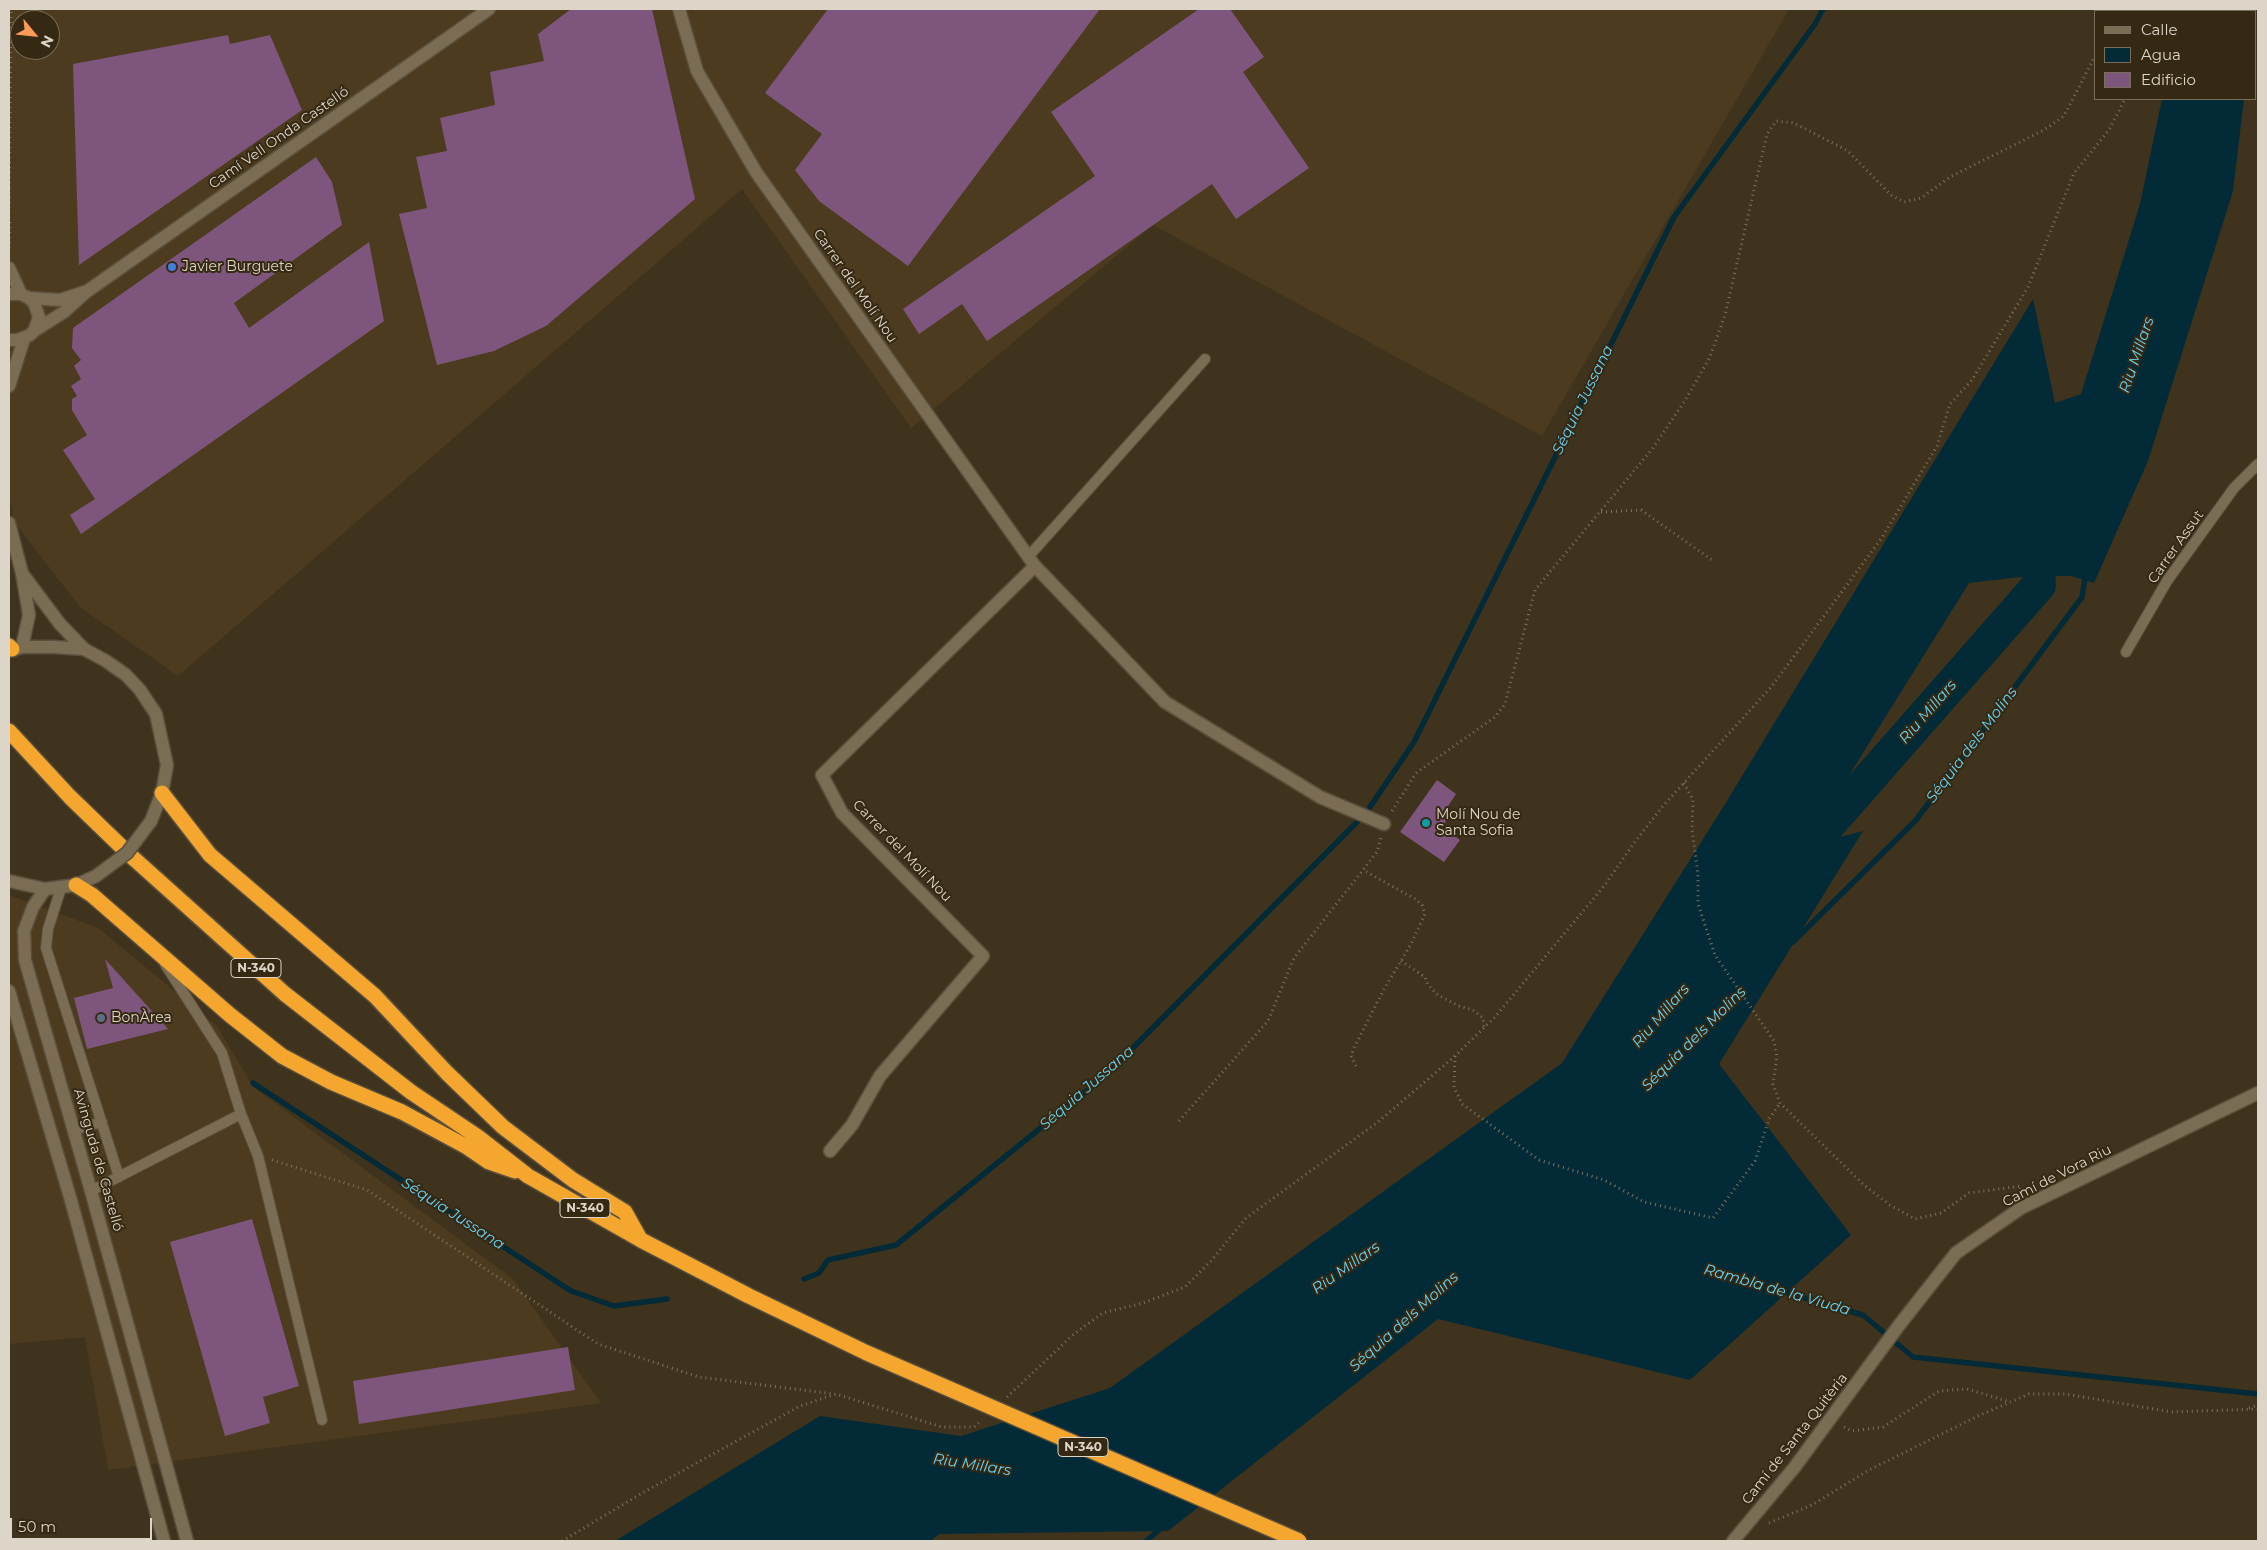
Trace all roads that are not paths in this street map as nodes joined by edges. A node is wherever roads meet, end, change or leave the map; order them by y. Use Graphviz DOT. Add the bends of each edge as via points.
graph roads {
  1 [pos="489,9"];
  2 [pos="679,9"];
  3 [pos="9,268"];
  4 [pos="86,292"];
  5 [pos="20,295"];
  6 [pos="34,331"];
  7 [pos="24,339"];
  8 [pos="9,340"];
  9 [pos="1206,359"];
  10 [pos="9,386"];
  11 [pos="2258,464"];
  12 [pos="9,523"];
  13 [pos="1031,562"];
  14 [pos="22,573"];
  15 [pos="13,648"];
  16 [pos="84,649"];
  17 [pos="2126,652"];
  18 [pos="9,731"];
  19 [pos="162,793"];
  20 [pos="1384,824"];
  21 [pos="9,881"];
  22 [pos="76,885"];
  23 [pos="61,888"];
  24 [pos="45,889"];
  25 [pos="160,954"];
  26 [pos="9,991"];
  27 [pos="2258,1093"];
  28 [pos="241,1114"];
  29 [pos="102,1122"];
  30 [pos="74,1130"];
  31 [pos="830,1152"];
  32 [pos="528,1176"];
  33 [pos="119,1177"];
  34 [pos="91,1191"];
  35 [pos="641,1240"];
  36 [pos="1879,1354"];
  37 [pos="322,1420"];
  38 [pos="164,1541"];
  39 [pos="187,1541"];
  40 [pos="1299,1541"];
  41 [pos="1732,1541"];
  1 -- 4 [label="street, Camí Vell Onda Castelló"];
  2 -- 13 [label="street, Carrer del Molí Nou" via="697,71 756,172"];
  3 -- 5 [label="street"];
  4 -- 5 [label="street, Camí Vell Onda Castelló" via="60,300"];
  4 -- 6 [label="street, Camí Vell Onda Castelló" via="64,312"];
  5 -- 6 [label="street" via="34,303 39,317"];
  6 -- 7 [label="street, Camí Vell Onda Castelló"];
  7 -- 8 [label="street"];
  7 -- 10 [label="street"];
  9 -- 13 [label="lane"];
  11 -- 17 [label="lane, Carrer Assut" via="2234,488 2167,581"];
  12 -- 14 [label="street"];
  13 -- 20 [label="street, Carrer del Molí Nou" via="1165,702 1320,797"];
  13 -- 31 [label="street, Carrer del Molí Nou" via="822,774 842,812 983,956 880,1076 852,1125"];
  14 -- 15 [label="street" via="29,615"];
  14 -- 16 [label="street" via="60,624"];
  15 -- 16 [label="street" via="54,646"];
  16 -- 19 [label="street" via="126,676 156,714 167,766"];
  18 -- 32 [label="highway, N-340" via="131,856 285,994 410,1092 478,1137"];
  19 -- 22 [label="street, bridge" via="152,821 127,853 96,876"];
  19 -- 35 [label="highway" via="210,855 375,996 503,1127 573,1180 625,1212"];
  21 -- 24 [label="street"];
  22 -- 23 [label="street"];
  22 -- 25 [label="highway"];
  23 -- 24 [label="street"];
  23 -- 29 [label="lane" via="48,929 46,948"];
  24 -- 30 [label="street, Avinguda de Castelló" via="33,907 24,931 25,960"];
  25 -- 28 [label="lane" via="222,1053"];
  25 -- 32 [label="highway" via="282,1056 331,1082 402,1112 489,1162"];
  26 -- 38 [label="street" via="70,1197"];
  27 -- 36 [label="street, Camí de Vora Riu" via="2021,1208 1956,1253"];
  28 -- 33 [label="lane"];
  28 -- 37 [label="lane" via="258,1156"];
  29 -- 30 [label="lane"];
  29 -- 33 [label="lane"];
  30 -- 34 [label="street, Avinguda de Castelló"];
  32 -- 35 [label="highway, N-340"];
  33 -- 34 [label="lane"];
  34 -- 39 [label="street, Avinguda de Castelló"];
  35 -- 40 [label="highway, N-340, bridge" via="867,1352"];
  36 -- 41 [label="street, Camí de Santa Quitèria" via="1794,1468"];
}
